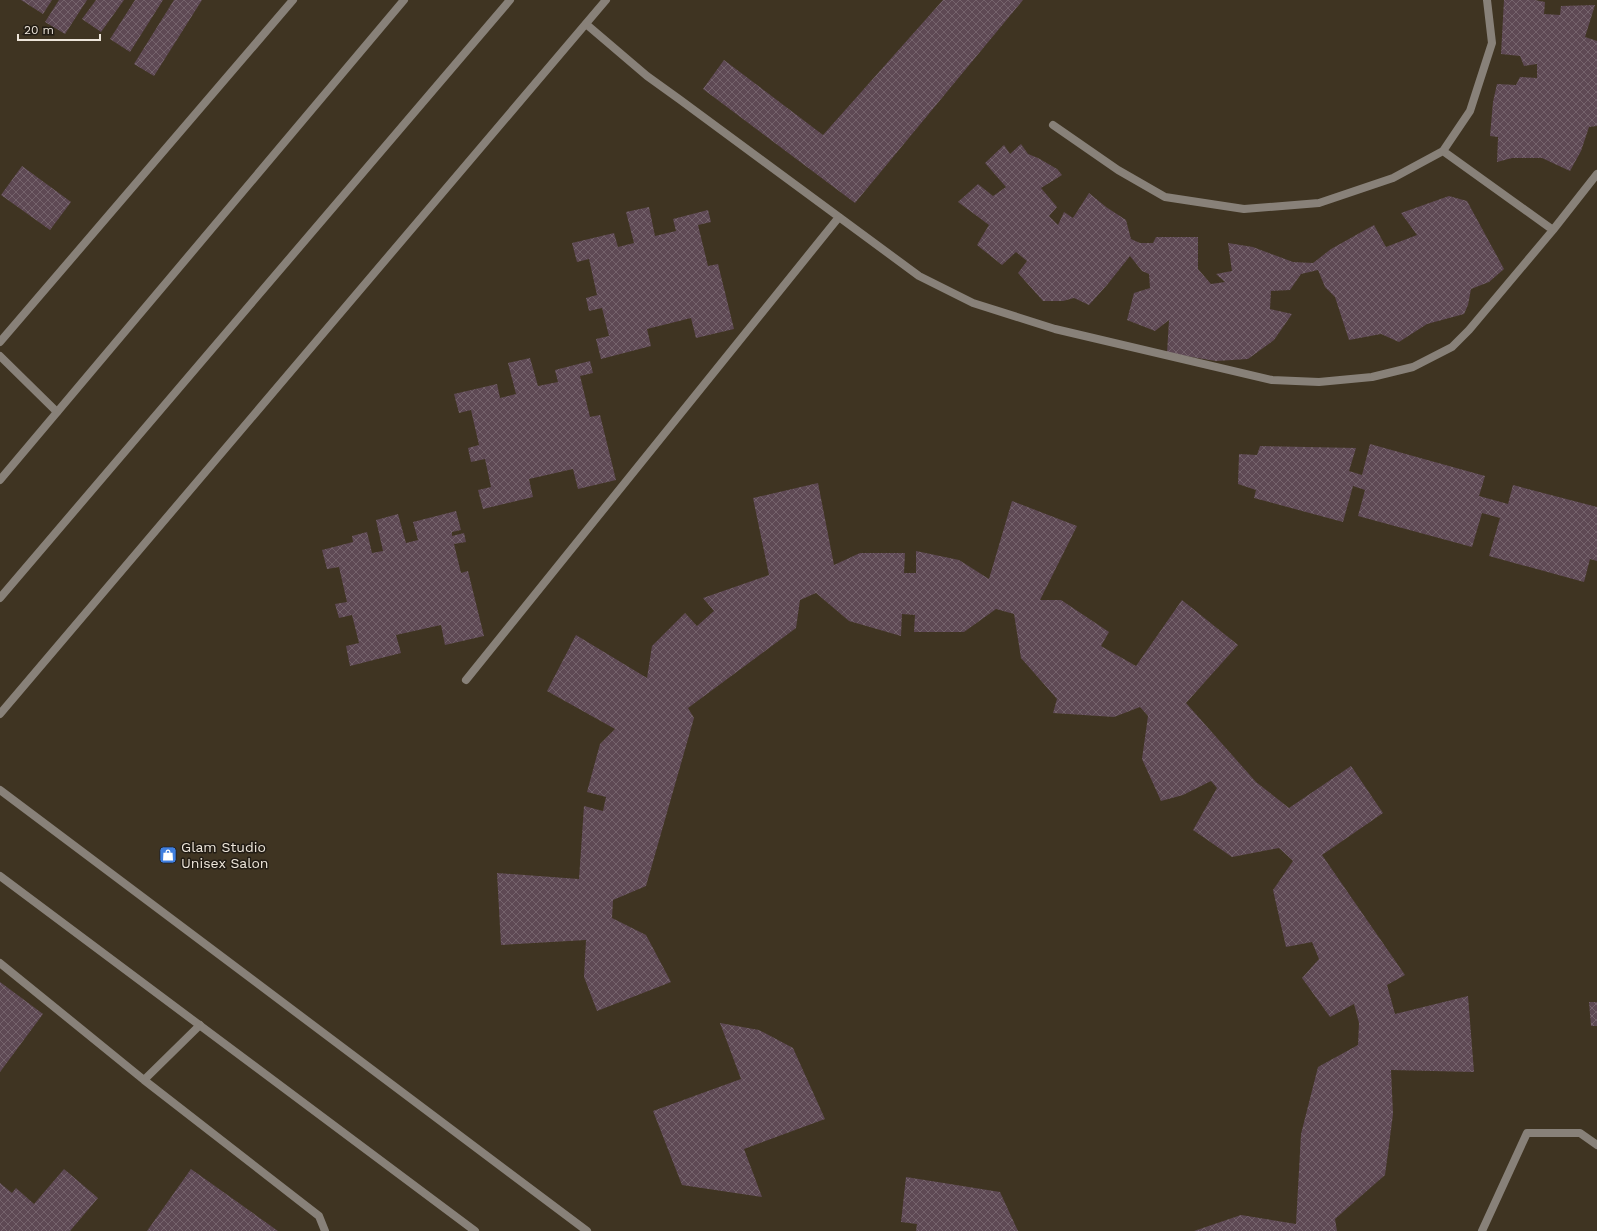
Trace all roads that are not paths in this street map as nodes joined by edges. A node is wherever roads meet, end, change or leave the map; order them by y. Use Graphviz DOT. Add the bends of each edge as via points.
graph roads {
  1 [pos="293,0"];
  2 [pos="404,0"];
  3 [pos="510,0"];
  4 [pos="606,0"];
  5 [pos="1487,0"];
  6 [pos="586,24"];
  7 [pos="1053,125"];
  8 [pos="1443,151"];
  9 [pos="1597,174"];
  10 [pos="839,217"];
  11 [pos="1553,230"];
  12 [pos="0,342"];
  13 [pos="0,356"];
  14 [pos="57,412"];
  15 [pos="0,480"];
  16 [pos="0,598"];
  17 [pos="466,680"];
  18 [pos="0,714"];
  19 [pos="0,790"];
  20 [pos="0,876"];
  21 [pos="0,963"];
  22 [pos="200,1025"];
  23 [pos="144,1080"];
  24 [pos="1597,1145"];
  25 [pos="325,1231"];
  26 [pos="475,1231"];
  27 [pos="587,1231"];
  28 [pos="1482,1231"];
  1 -- 12 [label="street"];
  2 -- 14 [label="street"];
  3 -- 16 [label="street"];
  4 -- 6 [label="street"];
  5 -- 8 [label="street" via="1492,43 1470,111"];
  6 -- 10 [label="street" via="647,76"];
  6 -- 18 [label="street"];
  7 -- 8 [label="street" via="1118,170 1165,197 1244,209 1319,203 1393,178"];
  8 -- 11 [label="street"];
  9 -- 11 [label="street"];
  10 -- 11 [label="street" via="919,276 973,303 1055,329 1272,380 1319,382 1372,377 1413,367 1452,347"];
  10 -- 17 [label="street"];
  13 -- 14 [label="street"];
  14 -- 15 [label="street"];
  19 -- 27 [label="street"];
  20 -- 22 [label="street"];
  21 -- 23 [label="street"];
  22 -- 23 [label="street"];
  22 -- 26 [label="street"];
  23 -- 25 [label="street" via="319,1216"];
  24 -- 28 [label="street" via="1580,1133 1527,1133"];
}
